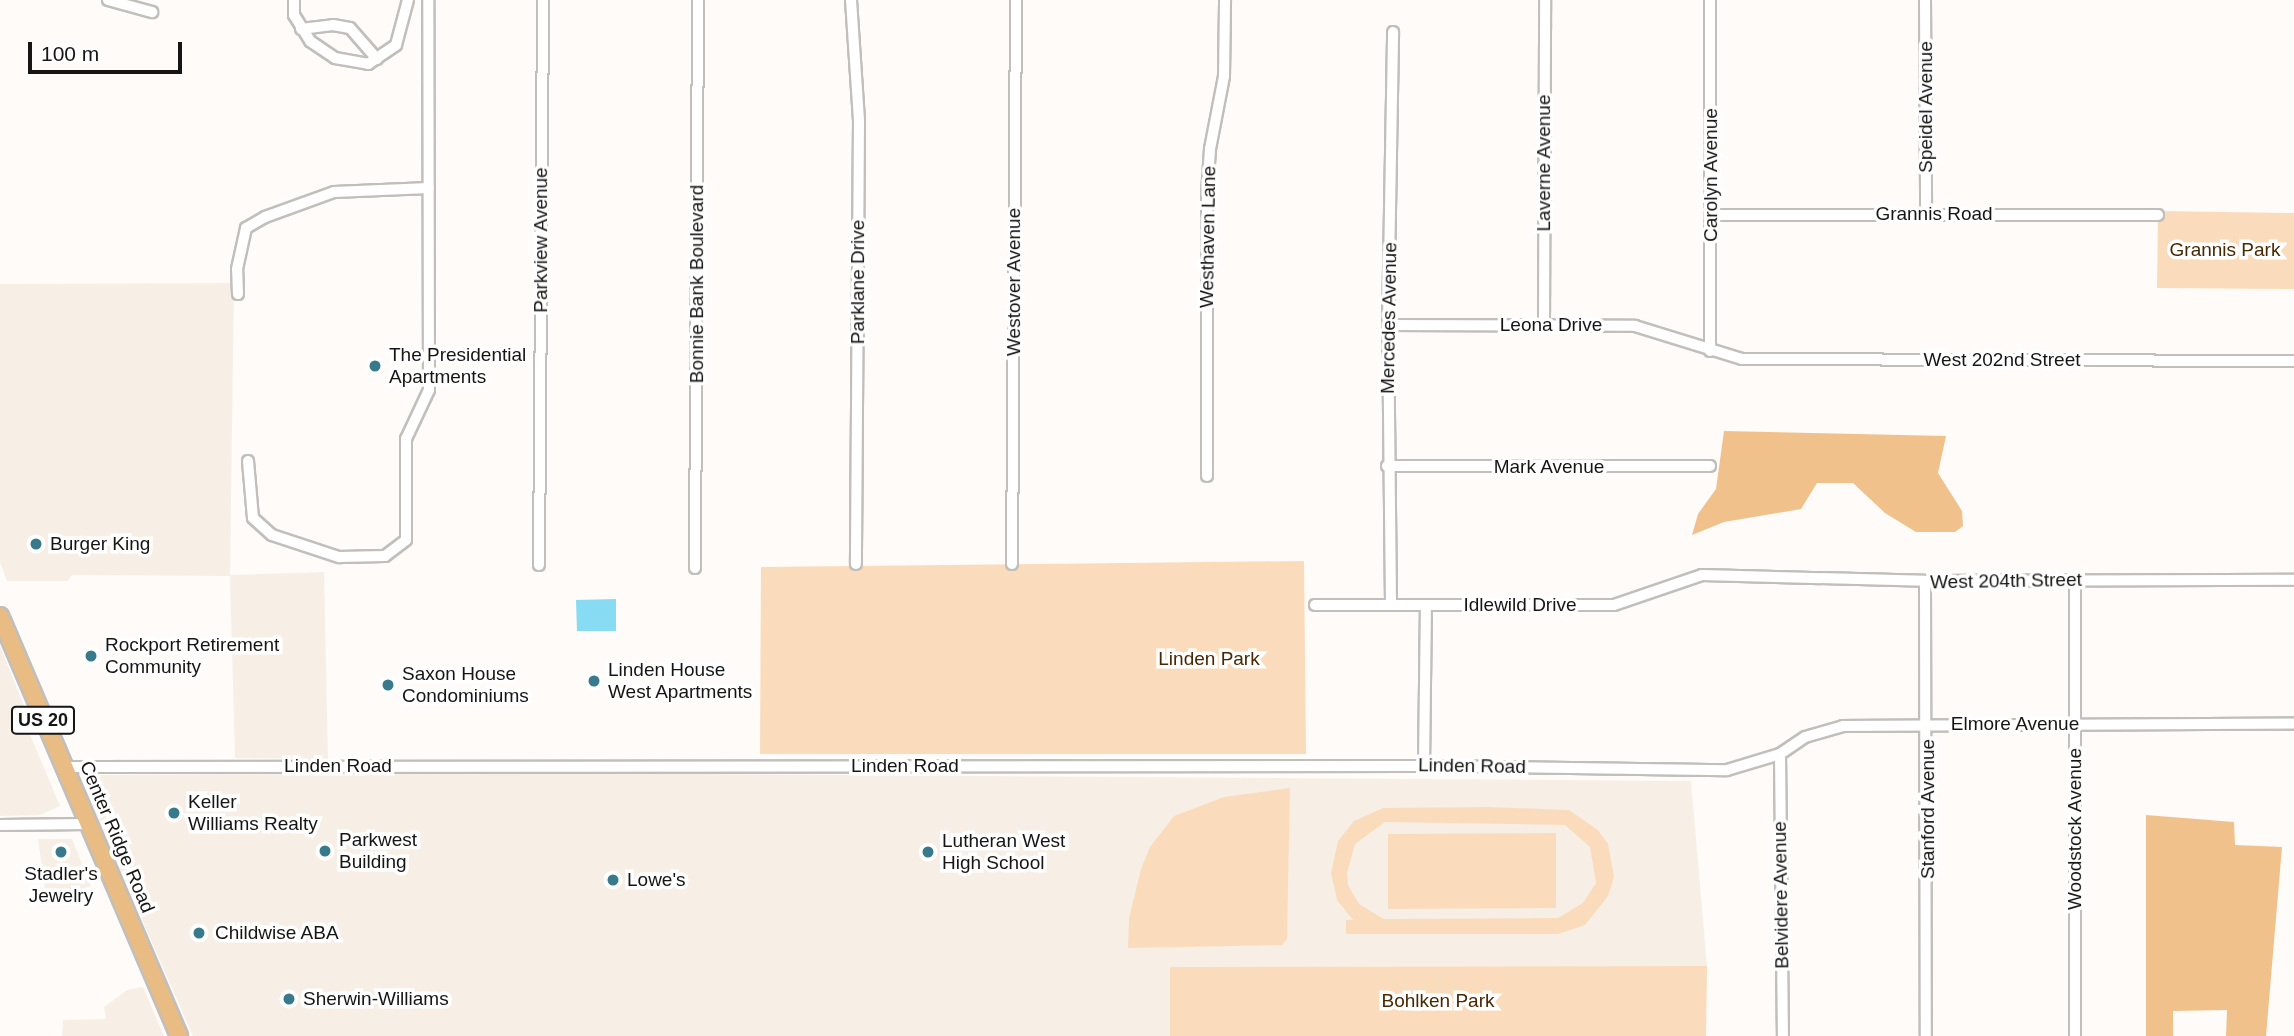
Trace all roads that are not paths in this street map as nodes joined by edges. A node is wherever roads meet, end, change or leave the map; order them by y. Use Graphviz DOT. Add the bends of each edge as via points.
graph roads {
  1 [pos="108,0"];
  2 [pos="294,0"];
  3 [pos="408,0"];
  4 [pos="428,0"];
  5 [pos="543,0"];
  6 [pos="698,0"];
  7 [pos="851,0"];
  8 [pos="1016,0"];
  9 [pos="1225,0"];
  10 [pos="1545,0"];
  11 [pos="1710,0"];
  12 [pos="1925,0"];
  13 [pos="152,12"];
  14 [pos="301,29"];
  15 [pos="1393,32"];
  16 [pos="377,59"];
  17 [pos="429,188"];
  18 [pos="1926,213"];
  19 [pos="1711,215"];
  20 [pos="2158,215"];
  21 [pos="238,294"];
  22 [pos="1388,325"];
  23 [pos="1544,325"];
  24 [pos="1710,351"];
  25 [pos="2294,361"];
  26 [pos="248,461"];
  27 [pos="1387,466"];
  28 [pos="1710,466"];
  29 [pos="1207,476"];
  30 [pos="856,564"];
  31 [pos="1013,564"];
  32 [pos="539,565"];
  33 [pos="695,568"];
  34 [pos="1718,577"];
  35 [pos="2075,580"];
  36 [pos="2294,580"];
  37 [pos="1924,581"];
  38 [pos="1391,603"];
  39 [pos="1315,605"];
  40 [pos="1426,605"];
  41 [pos="0,617"];
  42 [pos="1928,723"];
  43 [pos="2075,724"];
  44 [pos="2294,724"];
  45 [pos="1780,754"];
  46 [pos="1745,765"];
  47 [pos="63,766"];
  48 [pos="1424,766"];
  49 [pos="87,824"];
  50 [pos="0,825"];
  51 [pos="179,1036"];
  52 [pos="1783,1036"];
  53 [pos="1926,1036"];
  54 [pos="2076,1036"];
  1 -- 13 [label="street"];
  2 -- 14 [label="street"];
  3 -- 16 [label="street" via="396,46"];
  4 -- 17 [label="street"];
  5 -- 32 [label="street, Parkview Avenue"];
  6 -- 33 [label="street, Bonnie Bank Boulevard"];
  7 -- 30 [label="street, Parklane Drive" via="859,121"];
  8 -- 31 [label="street, Westover Avenue"];
  9 -- 29 [label="street, Westhaven Lane" via="1224,76 1207,194"];
  10 -- 23 [label="street, Laverne Avenue"];
  11 -- 19 [label="street, Carolyn Avenue"];
  12 -- 18 [label="street, Speidel Avenue"];
  14 -- 16 [label="street" via="335,58 368,64"];
  14 -- 16 [label="street" via="333,24 350,28"];
  15 -- 22 [label="street, Mercedes Avenue"];
  17 -- 21 [label="street" via="334,192 265,217 246,228 237,269"];
  17 -- 26 [label="street" via="429,390 406,439 406,540 385,556 339,557 272,535 253,519"];
  18 -- 19 [label="street, Grannis Road"];
  18 -- 20 [label="street, Grannis Road"];
  19 -- 24 [label="street, Carolyn Avenue"];
  22 -- 23 [label="street, Leona Drive"];
  22 -- 27 [label="street, Mercedes Avenue"];
  23 -- 24 [label="street, Leona Drive" via="1635,326"];
  24 -- 25 [label="street, West 202nd Street" via="1742,359"];
  27 -- 28 [label="street, Mark Avenue"];
  27 -- 38 [label="street, Mercedes Avenue"];
  34 -- 37 [label="street, West 204th Street"];
  34 -- 40 [label="street, Idlewild Drive" via="1702,575 1671,583 1614,605"];
  35 -- 36 [label="street, West 204th Street"];
  35 -- 37 [label="street, West 204th Street"];
  35 -- 43 [label="street, Woodstock Avenue"];
  37 -- 42 [label="street, Stanford Avenue"];
  38 -- 39 [label="street, Idlewild Drive"];
  38 -- 40 [label="street, Idlewild Drive"];
  40 -- 48 [label="street"];
  41 -- 47 [label="main road, Center Ridge Road / US 20"];
  42 -- 43 [label="street, Elmore Avenue"];
  42 -- 45 [label="street, Elmore Avenue" via="1843,726 1805,737"];
  42 -- 53 [label="street, Stanford Avenue"];
  43 -- 44 [label="street, Elmore Avenue"];
  43 -- 54 [label="street, Woodstock Avenue"];
  45 -- 46 [label="street, Elmore Avenue"];
  45 -- 52 [label="street, Belvidere Avenue"];
  46 -- 48 [label="street, Linden Road" via="1727,771"];
  47 -- 48 [label="street, Linden Road"];
  47 -- 49 [label="main road, Center Ridge Road / US 20"];
  49 -- 50 [label="street"];
  49 -- 51 [label="main road, Center Ridge Road / US 20"];
}
